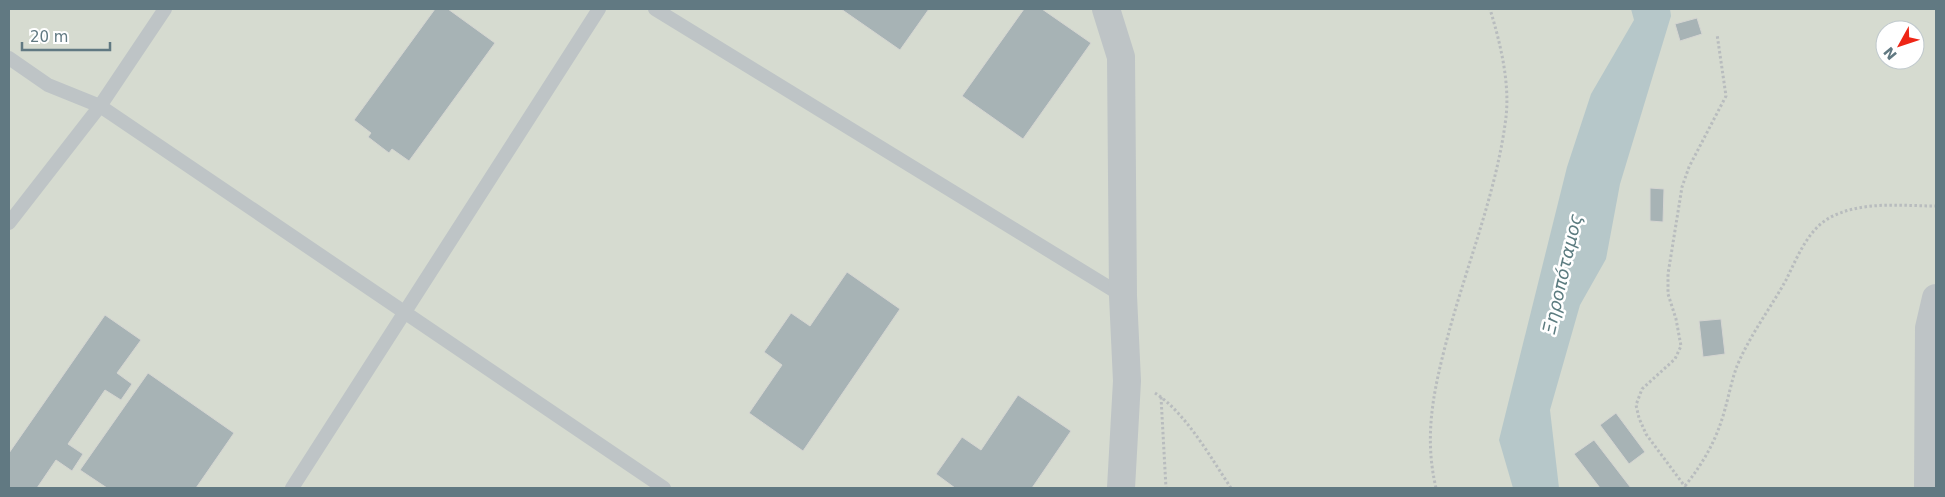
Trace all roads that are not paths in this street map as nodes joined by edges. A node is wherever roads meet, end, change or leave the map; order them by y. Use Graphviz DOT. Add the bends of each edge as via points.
graph roads {
  1 [pos="165,9"];
  2 [pos="599,9"];
  3 [pos="655,9"];
  4 [pos="1106,9"];
  5 [pos="9,58"];
  6 [pos="100,106"];
  7 [pos="9,223"];
  8 [pos="1123,296"];
  9 [pos="1936,298"];
  10 [pos="405,313"];
  11 [pos="292,488"];
  12 [pos="664,488"];
  13 [pos="1121,488"];
  14 [pos="1928,488"];
  1 -- 6 [label="lane"];
  2 -- 10 [label="lane"];
  3 -- 8 [label="lane"];
  4 -- 8 [label="street" via="1121,57"];
  5 -- 6 [label="lane" via="48,85"];
  6 -- 7 [label="lane"];
  6 -- 10 [label="lane"];
  8 -- 13 [label="street" via="1127,381"];
  9 -- 14 [label="street" via="1929,328"];
  10 -- 11 [label="lane"];
  10 -- 12 [label="lane"];
}
